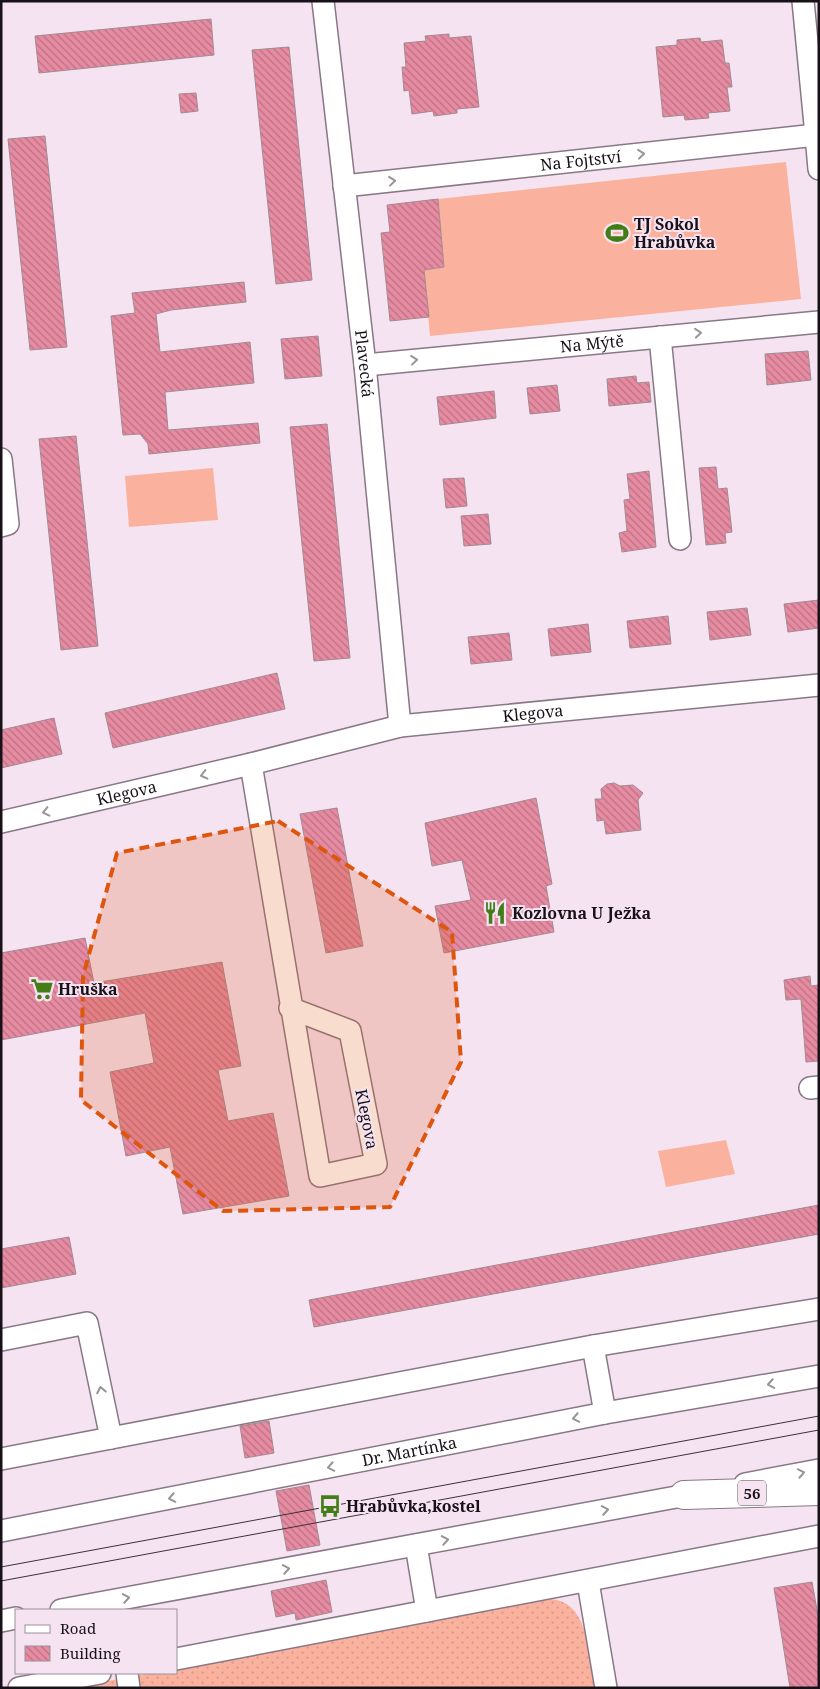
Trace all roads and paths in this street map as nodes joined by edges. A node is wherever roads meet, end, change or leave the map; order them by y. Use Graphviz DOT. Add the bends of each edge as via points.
graph roads {
  1 [pos="323,1"];
  2 [pos="803,1"];
  3 [pos="816,124"];
  4 [pos="819,169"];
  5 [pos="344,186"];
  6 [pos="819,322"];
  7 [pos="660,336"];
  8 [pos="366,365"];
  9 [pos="1,459"];
  10 [pos="1,526"];
  11 [pos="680,540"];
  12 [pos="819,685"];
  13 [pos="400,726"];
  14 [pos="251,764"];
  15 [pos="1,822"];
  16 [pos="290,1008"];
  17 [pos="819,1309"];
  18 [pos="1,1340"];
  19 [pos="593,1346"];
  20 [pos="819,1376"];
  21 [pos="605,1413"];
  22 [pos="111,1438"];
  23 [pos="1,1459"];
  24 [pos="819,1470"];
  25 [pos="819,1491"];
  26 [pos="684,1495"];
  27 [pos="1,1531"];
  28 [pos="819,1536"];
  29 [pos="416,1545"];
  30 [pos="588,1582"];
  31 [pos="65,1609"];
  32 [pos="427,1611"];
  33 [pos="15,1618"];
  34 [pos="1,1621"];
  35 [pos="178,1659"];
  36 [pos="95,1674"];
  37 [pos="127,1674"];
  38 [pos="19,1688"];
  39 [pos="129,1688"];
  40 [pos="606,1688"];
  1 -- 5 [label="street, Plavecká"];
  2 -- 3 [label="street"];
  3 -- 4 [label="street"];
  5 -- 3 [label="street, Na Fojtství, one-way"];
  5 -- 8 [label="street, Plavecká"];
  7 -- 6 [label="street, Na Mýtě, one-way"];
  8 -- 7 [label="street, Na Mýtě, one-way"];
  7 -- 11 [label="street"];
  8 -- 13 [label="street, Plavecká"];
  9 -- 10 [label="street" via="8,524"];
  12 -- 13 [label="street, Klegova"];
  13 -- 14 [label="street, Klegova"];
  14 -- 15 [label="street, Klegova, one-way"];
  14 -- 16 [label="street, Klegova"];
  16 -- 16 [label="street, Klegova" via="320,1176 376,1164 350,1031"];
  17 -- 19 [label="street"];
  22 -- 18 [label="street, one-way" via="87,1323"];
  19 -- 21 [label="street"];
  19 -- 22 [label="street"];
  20 -- 21 [label="street, Dr. Martínka, one-way"];
  21 -- 27 [label="street, Dr. Martínka, one-way"];
  22 -- 23 [label="street"];
  26 -- 24 [label="street, one-way"];
  25 -- 26 [label="highway, 56"];
  29 -- 26 [label="street, one-way"];
  28 -- 30 [label="street"];
  31 -- 29 [label="street, one-way"];
  29 -- 32 [label="street"];
  30 -- 32 [label="street"];
  30 -- 40 [label="street"];
  32 -- 35 [label="street"];
  33 -- 34 [label="street"];
  36 -- 38 [label="street"];
  37 -- 39 [label="street"];
}
